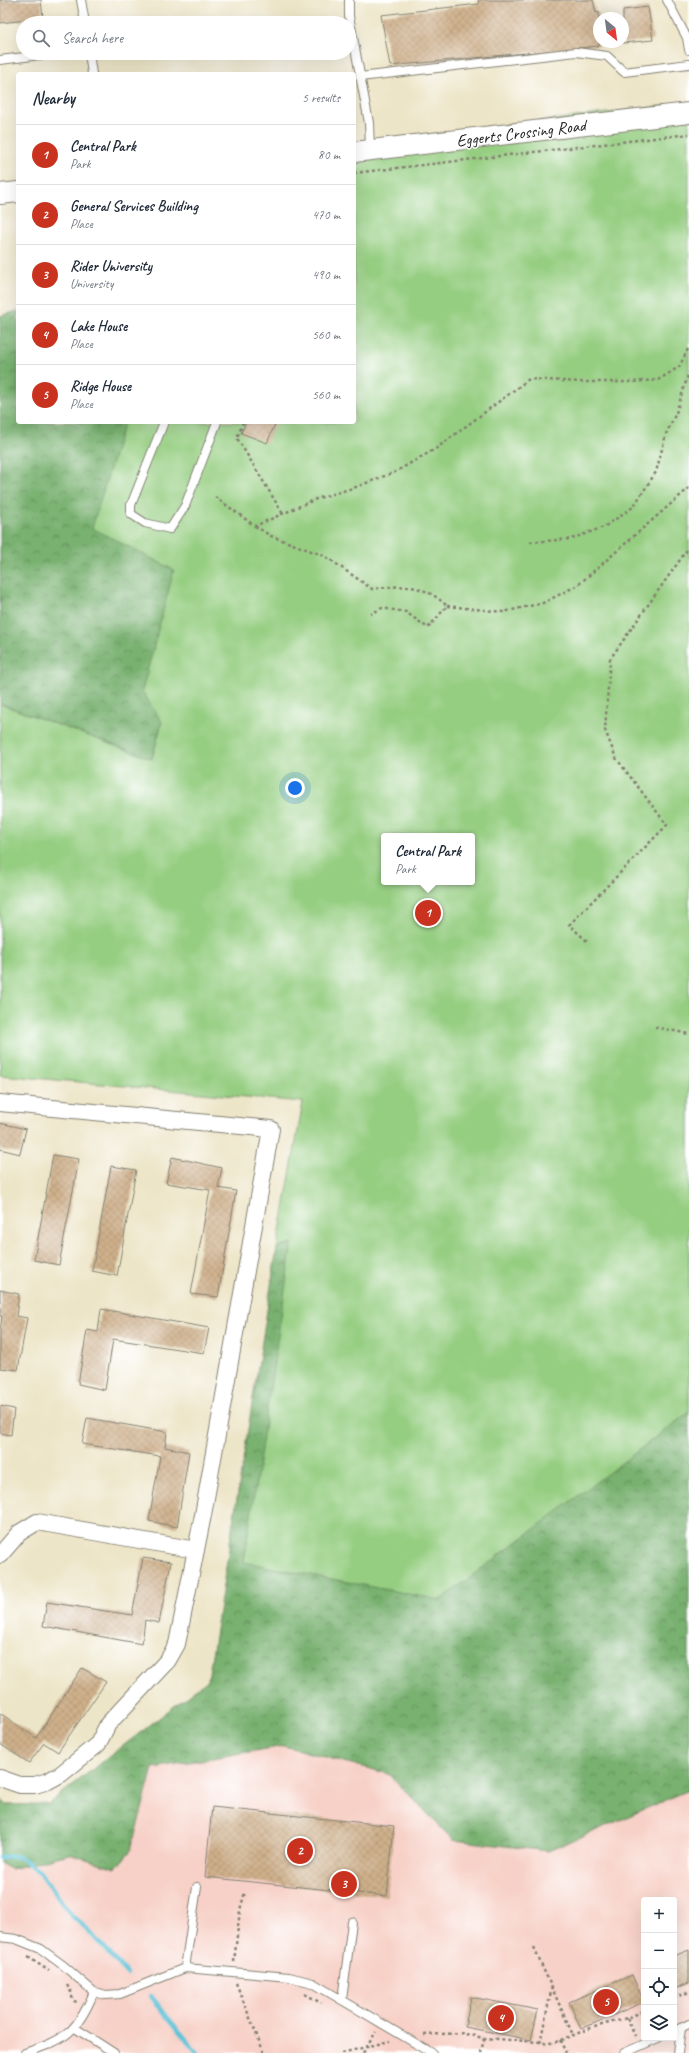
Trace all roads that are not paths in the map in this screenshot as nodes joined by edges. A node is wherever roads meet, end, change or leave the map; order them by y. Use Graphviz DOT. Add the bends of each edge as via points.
graph roads {
  1 [pos="82,0"];
  2 [pos="349,0"];
  3 [pos="667,0"];
  4 [pos="84,16"];
  5 [pos="349,16"];
  6 [pos="689,50"];
  7 [pos="356,55"];
  8 [pos="16,58"];
  9 [pos="0,60"];
  10 [pos="90,60"];
  11 [pos="689,64"];
  12 [pos="92,72"];
  13 [pos="360,77"];
  14 [pos="689,113"];
  15 [pos="362,151"];
  16 [pos="16,192"];
  17 [pos="0,194"];
  18 [pos="163,424"];
  19 [pos="216,424"];
  20 [pos="0,1103"];
  21 [pos="196,1550"];
  22 [pos="0,1555"];
  23 [pos="0,1778"];
  24 [pos="197,1887"];
  25 [pos="352,1922"];
  26 [pos="0,1937"];
  27 [pos="185,1968"];
  28 [pos="94,1992"];
  29 [pos="342,2000"];
  30 [pos="689,2024"];
  31 [pos="75,2028"];
  32 [pos="677,2029"];
  33 [pos="651,2041"];
  34 [pos="25,2053"];
  35 [pos="114,2053"];
  36 [pos="432,2053"];
  37 [pos="624,2053"];
  38 [pos="678,2053"];
  1 -- 4 [label="lane"];
  2 -- 5 [label="lane"];
  3 -- 6 [label="lane" via="687,38"];
  7 -- 13 [label="lane"];
  8 -- 9 [label="lane"];
  10 -- 12 [label="lane"];
  11 -- 13 [label="lane" via="624,72 607,56 576,52"];
  13 -- 15 [label="lane" via="369,124"];
  14 -- 15 [label="street, Eggerts Crossing Road"];
  16 -- 17 [label="street"];
  18 -- 19 [label="lane" via="131,505 130,514 145,523 170,529 185,506"];
  20 -- 21 [label="street" via="271,1129"];
  21 -- 22 [label="street" via="37,1522 18,1533"];
  21 -- 23 [label="street" via="177,1644 168,1660 108,1724 98,1744 62,1774 48,1781 35,1785 20,1785"];
  24 -- 27 [label="lane"];
  25 -- 29 [label="lane"];
  26 -- 28 [label="lane" via="16,1939 41,1950"];
  27 -- 28 [label="lane" via="120,1994 106,1995"];
  27 -- 29 [label="lane" via="289,1977 313,1983"];
  28 -- 31 [label="lane" via="84,2016"];
  29 -- 36 [label="lane"];
  30 -- 32 [label="lane"];
  31 -- 34 [label="lane" via="61,2038"];
  31 -- 35 [label="lane"];
  32 -- 38 [label="lane"];
  33 -- 37 [label="lane"];
}
